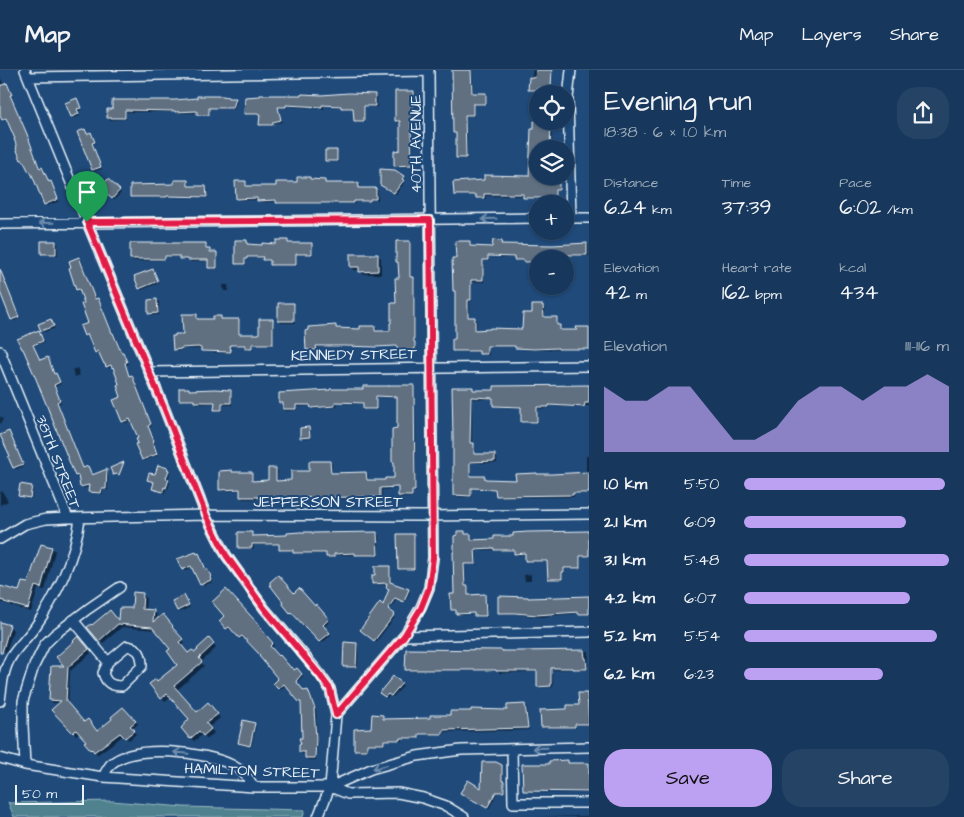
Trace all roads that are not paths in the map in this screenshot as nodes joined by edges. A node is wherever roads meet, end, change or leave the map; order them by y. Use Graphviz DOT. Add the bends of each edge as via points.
graph roads {
  1 [pos="570,70"];
  2 [pos="429,71"];
  3 [pos="27,73"];
  4 [pos="568,195"];
  5 [pos="529,218"];
  6 [pos="574,218"];
  7 [pos="589,218"];
  8 [pos="430,220"];
  9 [pos="87,222"];
  10 [pos="0,224"];
  11 [pos="0,351"];
  12 [pos="589,366"];
  13 [pos="431,368"];
  14 [pos="150,372"];
  15 [pos="0,378"];
  16 [pos="11,379"];
  17 [pos="589,514"];
  18 [pos="206,515"];
  19 [pos="432,516"];
  20 [pos="68,518"];
  21 [pos="80,518"];
  22 [pos="0,539"];
  23 [pos="120,587"];
  24 [pos="73,620"];
  25 [pos="589,632"];
  26 [pos="404,636"];
  27 [pos="108,662"];
  28 [pos="0,701"];
  29 [pos="336,715"];
  30 [pos="589,747"];
  31 [pos="512,749"];
  32 [pos="0,758"];
  33 [pos="25,765"];
  34 [pos="103,777"];
  35 [pos="254,787"];
  36 [pos="330,787"];
  37 [pos="589,803"];
  38 [pos="318,817"];
  39 [pos="464,817"];
  1 -- 4 [label="street"];
  2 -- 3 [label="street"];
  2 -- 8 [label="street, 40TH AVENUE"];
  3 -- 9 [label="street"];
  5 -- 8 [label="street, one-way"];
  6 -- 7 [label="street"];
  8 -- 9 [label="street"];
  8 -- 13 [label="street, 40TH AVENUE"];
  9 -- 10 [label="street, one-way"];
  9 -- 14 [label="street"];
  11 -- 16 [label="street, 38TH STREET"];
  12 -- 13 [label="street, KENNEDY STREET"];
  13 -- 14 [label="street, KENNEDY STREET"];
  13 -- 19 [label="street, 40TH AVENUE"];
  14 -- 18 [label="street"];
  15 -- 16 [label="street"];
  16 -- 20 [label="street, 38TH STREET"];
  17 -- 19 [label="street, JEFFERSON STREET"];
  18 -- 19 [label="street, JEFFERSON STREET"];
  18 -- 21 [label="street, JEFFERSON STREET"];
  18 -- 29 [label="street" via="226,555 258,601 330,689"];
  19 -- 26 [label="street, 40TH AVENUE" via="433,558 429,588"];
  20 -- 21 [label="street, JEFFERSON STREET"];
  20 -- 22 [label="street, 38TH STREET" via="25,524"];
  21 -- 28 [label="street" via="68,565 52,600 7,665"];
  23 -- 24 [label="street"];
  24 -- 27 [label="street"];
  24 -- 33 [label="street" via="45,644 30,679 22,714"];
  25 -- 26 [label="street"];
  26 -- 29 [label="street, 40TH AVENUE"];
  27 -- 27 [label="street" via="103,673 113,686 122,686 142,666 140,652 127,646"];
  29 -- 36 [label="street"];
  30 -- 31 [label="street, HAMILTON STREET, one-way"];
  31 -- 36 [label="street, HAMILTON STREET, one-way" via="461,750 417,756 371,769"];
  31 -- 37 [label="street" via="513,803"];
  32 -- 33 [label="street, HAMILTON STREET"];
  33 -- 34 [label="street, HAMILTON STREET"];
  34 -- 35 [label="street, HAMILTON STREET"];
  35 -- 34 [label="street, one-way" via="248,777 233,766 184,753 143,753 124,757 111,764"];
  35 -- 36 [label="street, HAMILTON STREET"];
  36 -- 38 [label="street"];
  36 -- 39 [label="street" via="348,794 398,793 423,798"];
}
